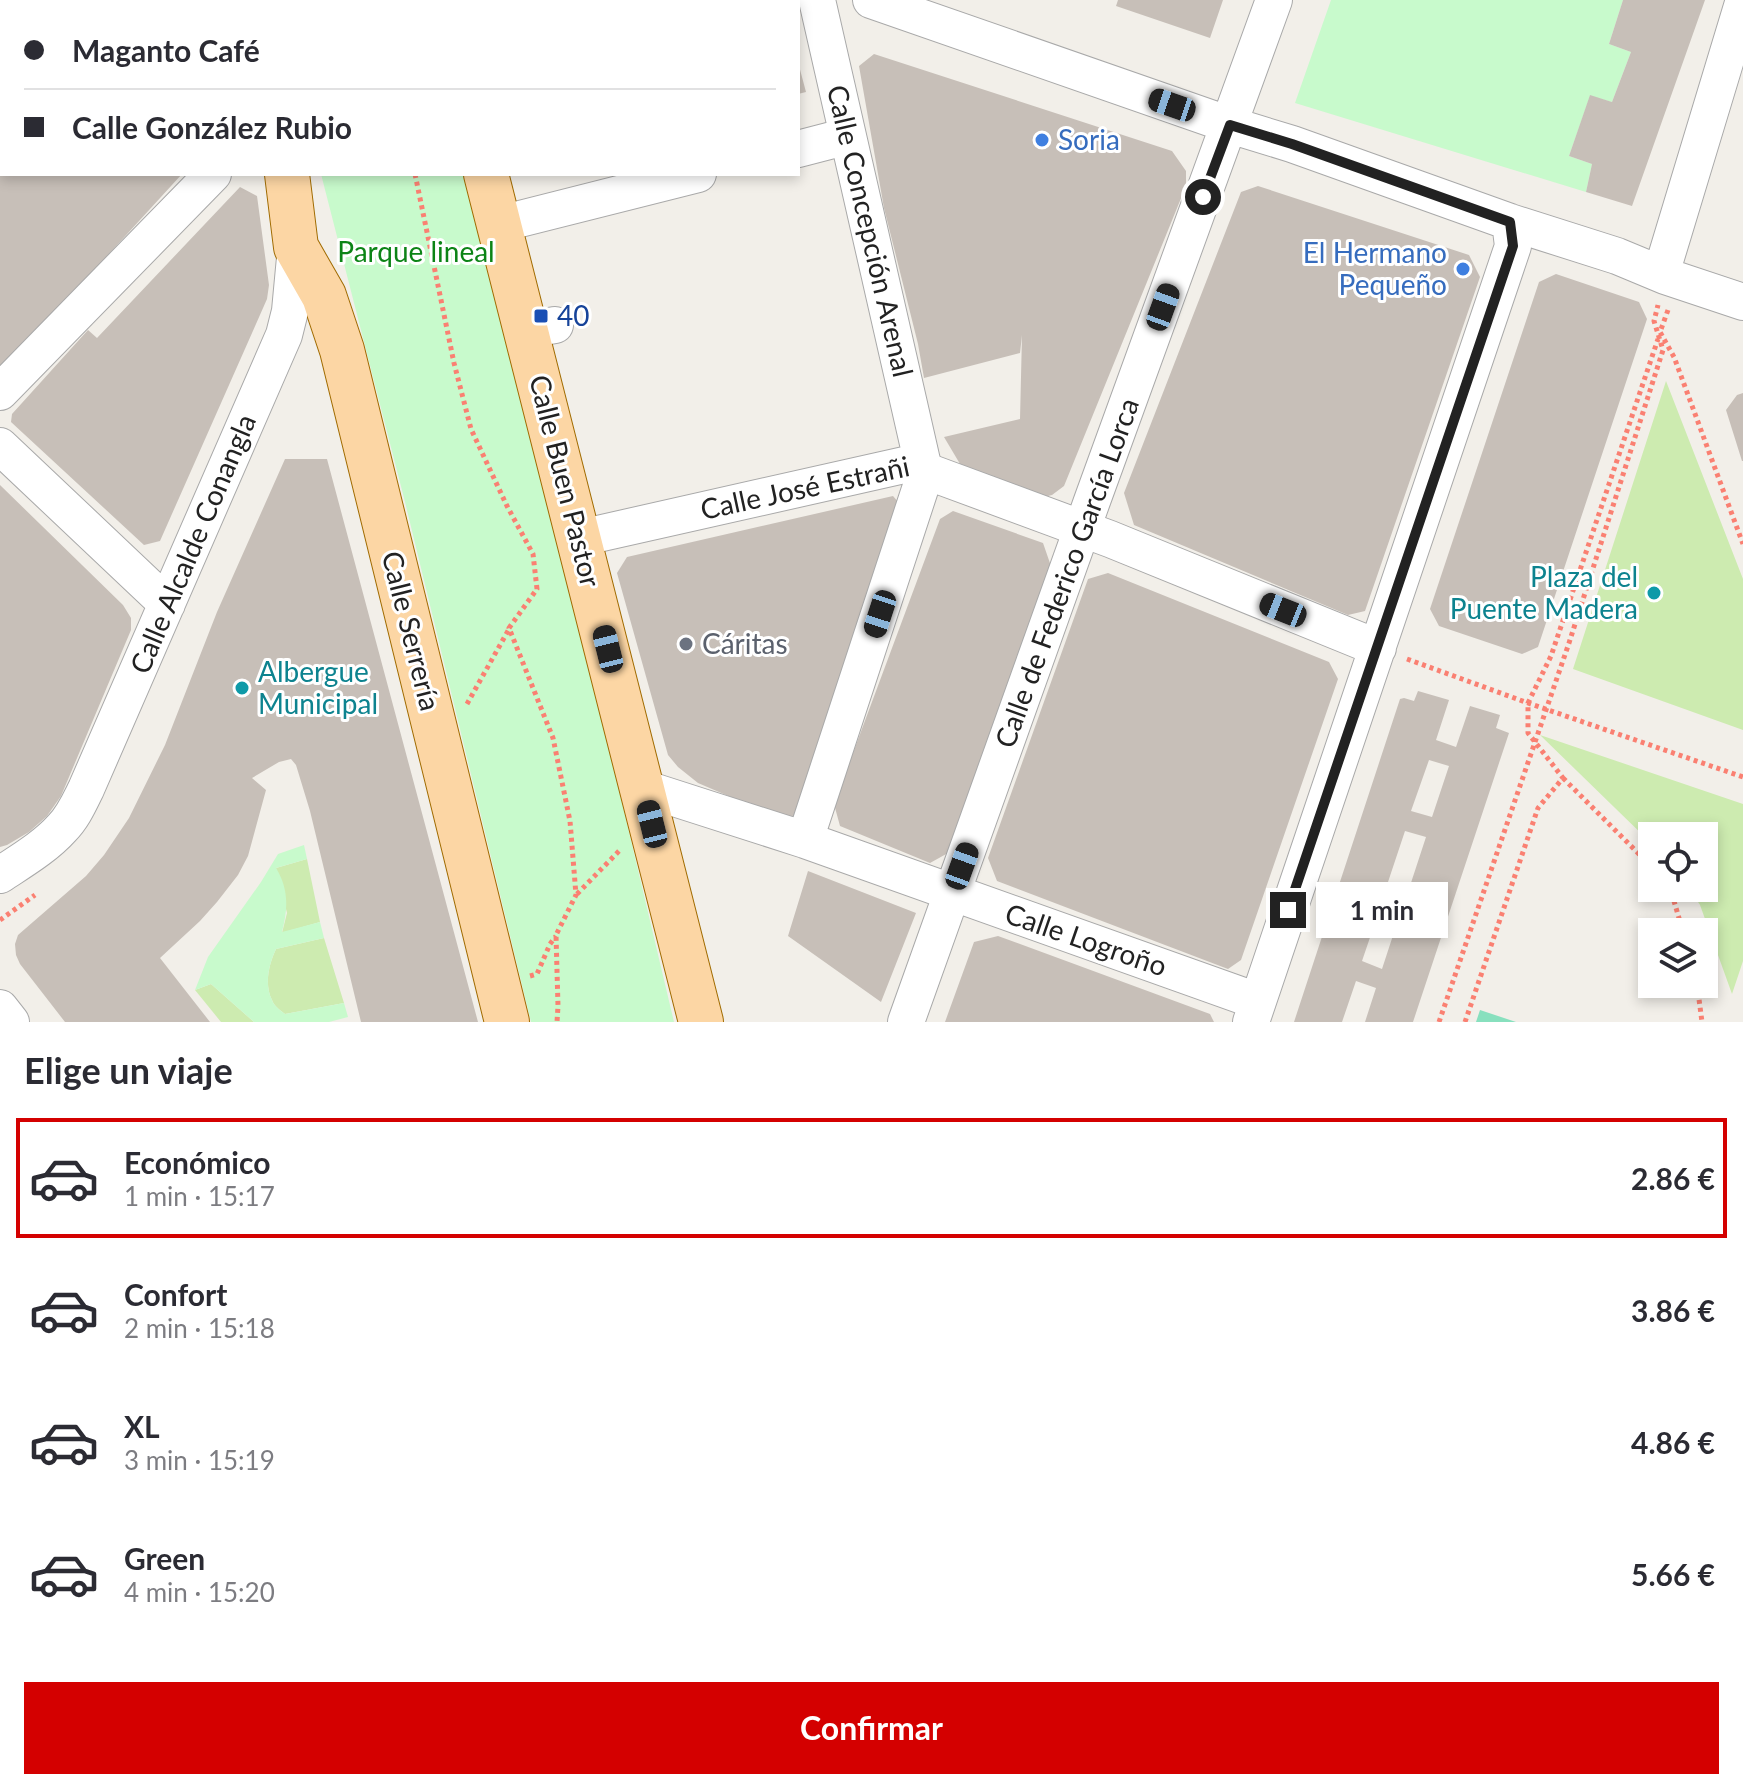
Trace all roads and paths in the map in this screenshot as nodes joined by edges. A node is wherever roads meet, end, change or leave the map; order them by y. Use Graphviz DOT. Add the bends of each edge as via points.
graph roads {
  1 [pos="817,0"];
  2 [pos="871,0"];
  3 [pos="1274,0"];
  4 [pos="1743,3"];
  5 [pos="1230,125"];
  6 [pos="848,136"];
  7 [pos="800,148"];
  8 [pos="211,176"];
  9 [pos="287,176"];
  10 [pos="415,176"];
  11 [pos="487,176"];
  12 [pos="690,176"];
  13 [pos="1510,222"];
  14 [pos="500,224"];
  15 [pos="296,247"];
  16 [pos="1668,277"];
  17 [pos="1743,302"];
  18 [pos="1660,334"];
  19 [pos="0,392"];
  20 [pos="0,446"];
  21 [pos="924,466"];
  22 [pos="1082,529"];
  23 [pos="580,538"];
  24 [pos="1743,544"];
  25 [pos="167,604"];
  26 [pos="509,628"];
  27 [pos="1390,660"];
  28 [pos="1528,703"];
  29 [pos="465,709"];
  30 [pos="1546,709"];
  31 [pos="1535,742"];
  32 [pos="1743,777"];
  33 [pos="1563,778"];
  34 [pos="647,806"];
  35 [pos="805,840"];
  36 [pos="1638,853"];
  37 [pos="0,875"];
  38 [pos="952,893"];
  39 [pos="576,895"];
  40 [pos="556,935"];
  41 [pos="522,977"];
  42 [pos="1699,998"];
  43 [pos="0,1008"];
  44 [pos="1254,1011"];
  45 [pos="11,1022"];
  46 [pos="507,1022"];
  47 [pos="557,1022"];
  48 [pos="701,1022"];
  49 [pos="906,1022"];
  50 [pos="1439,1022"];
  51 [pos="1465,1022"];
  52 [pos="1702,1022"];
  1 -- 6 [label="street, Calle Concepción Arenal"];
  2 -- 5 [label="street"];
  3 -- 5 [label="street, Calle de Federico García Lorca"];
  4 -- 16 [label="street"];
  5 -- 13 [label="street"];
  5 -- 22 [label="street, Calle de Federico García Lorca"];
  6 -- 7 [label="street"];
  6 -- 21 [label="street, Calle Concepción Arenal"];
  8 -- 19 [label="street"];
  9 -- 15 [label="main road, Calle Alcalde Conangla"];
  10 -- 26 [label="path" via="471,429 533,554 537,589"];
  11 -- 14 [label="main road, Calle Buen Pastor"];
  12 -- 14 [label="street"];
  13 -- 16 [label="street"];
  13 -- 27 [label="street" via="1513,246"];
  14 -- 23 [label="main road, Calle Buen Pastor" via="540,328"];
  15 -- 25 [label="street, Calle Alcalde Conangla" via="284,335"];
  15 -- 46 [label="main road, Calle Serrería" via="324,296 342,350"];
  16 -- 17 [label="street"];
  16 -- 18 [label="path"];
  16 -- 18 [label="path" via="1654,321"];
  18 -- 24 [label="path" via="1674,357"];
  18 -- 28 [label="path" via="1551,656"];
  18 -- 30 [label="path" via="1663,350"];
  20 -- 25 [label="street"];
  21 -- 22 [label="street, Calle José Estrañi"];
  21 -- 23 [label="street, Calle José Estrañi"];
  21 -- 35 [label="street"];
  22 -- 27 [label="street, Calle José Estrañi"];
  22 -- 38 [label="street, Calle de Federico García Lorca"];
  23 -- 34 [label="main road, Calle Buen Pastor"];
  25 -- 37 [label="street, Calle Alcalde Conangla" via="74,812 62,829"];
  26 -- 29 [label="path"];
  26 -- 39 [label="path" via="553,738 570,821"];
  27 -- 28 [label="path" via="1406,659"];
  27 -- 44 [label="street"];
  28 -- 30 [label="path"];
  28 -- 31 [label="path" via="1528,733"];
  30 -- 31 [label="path"];
  30 -- 32 [label="path"];
  31 -- 33 [label="path"];
  31 -- 50 [label="path"];
  33 -- 36 [label="path"];
  33 -- 51 [label="path" via="1538,808"];
  34 -- 35 [label="street, Calle Logroño"];
  34 -- 39 [label="path" via="630,839"];
  34 -- 48 [label="main road, Calle Buen Pastor"];
  35 -- 38 [label="street, Calle Logroño"];
  38 -- 44 [label="street, Calle Logroño"];
  38 -- 49 [label="street, Calle de Federico García Lorca"];
  39 -- 40 [label="path"];
  40 -- 41 [label="path" via="537,974"];
  40 -- 47 [label="path"];
  42 -- 52 [label="path"];
  43 -- 45 [label="street"];
}
